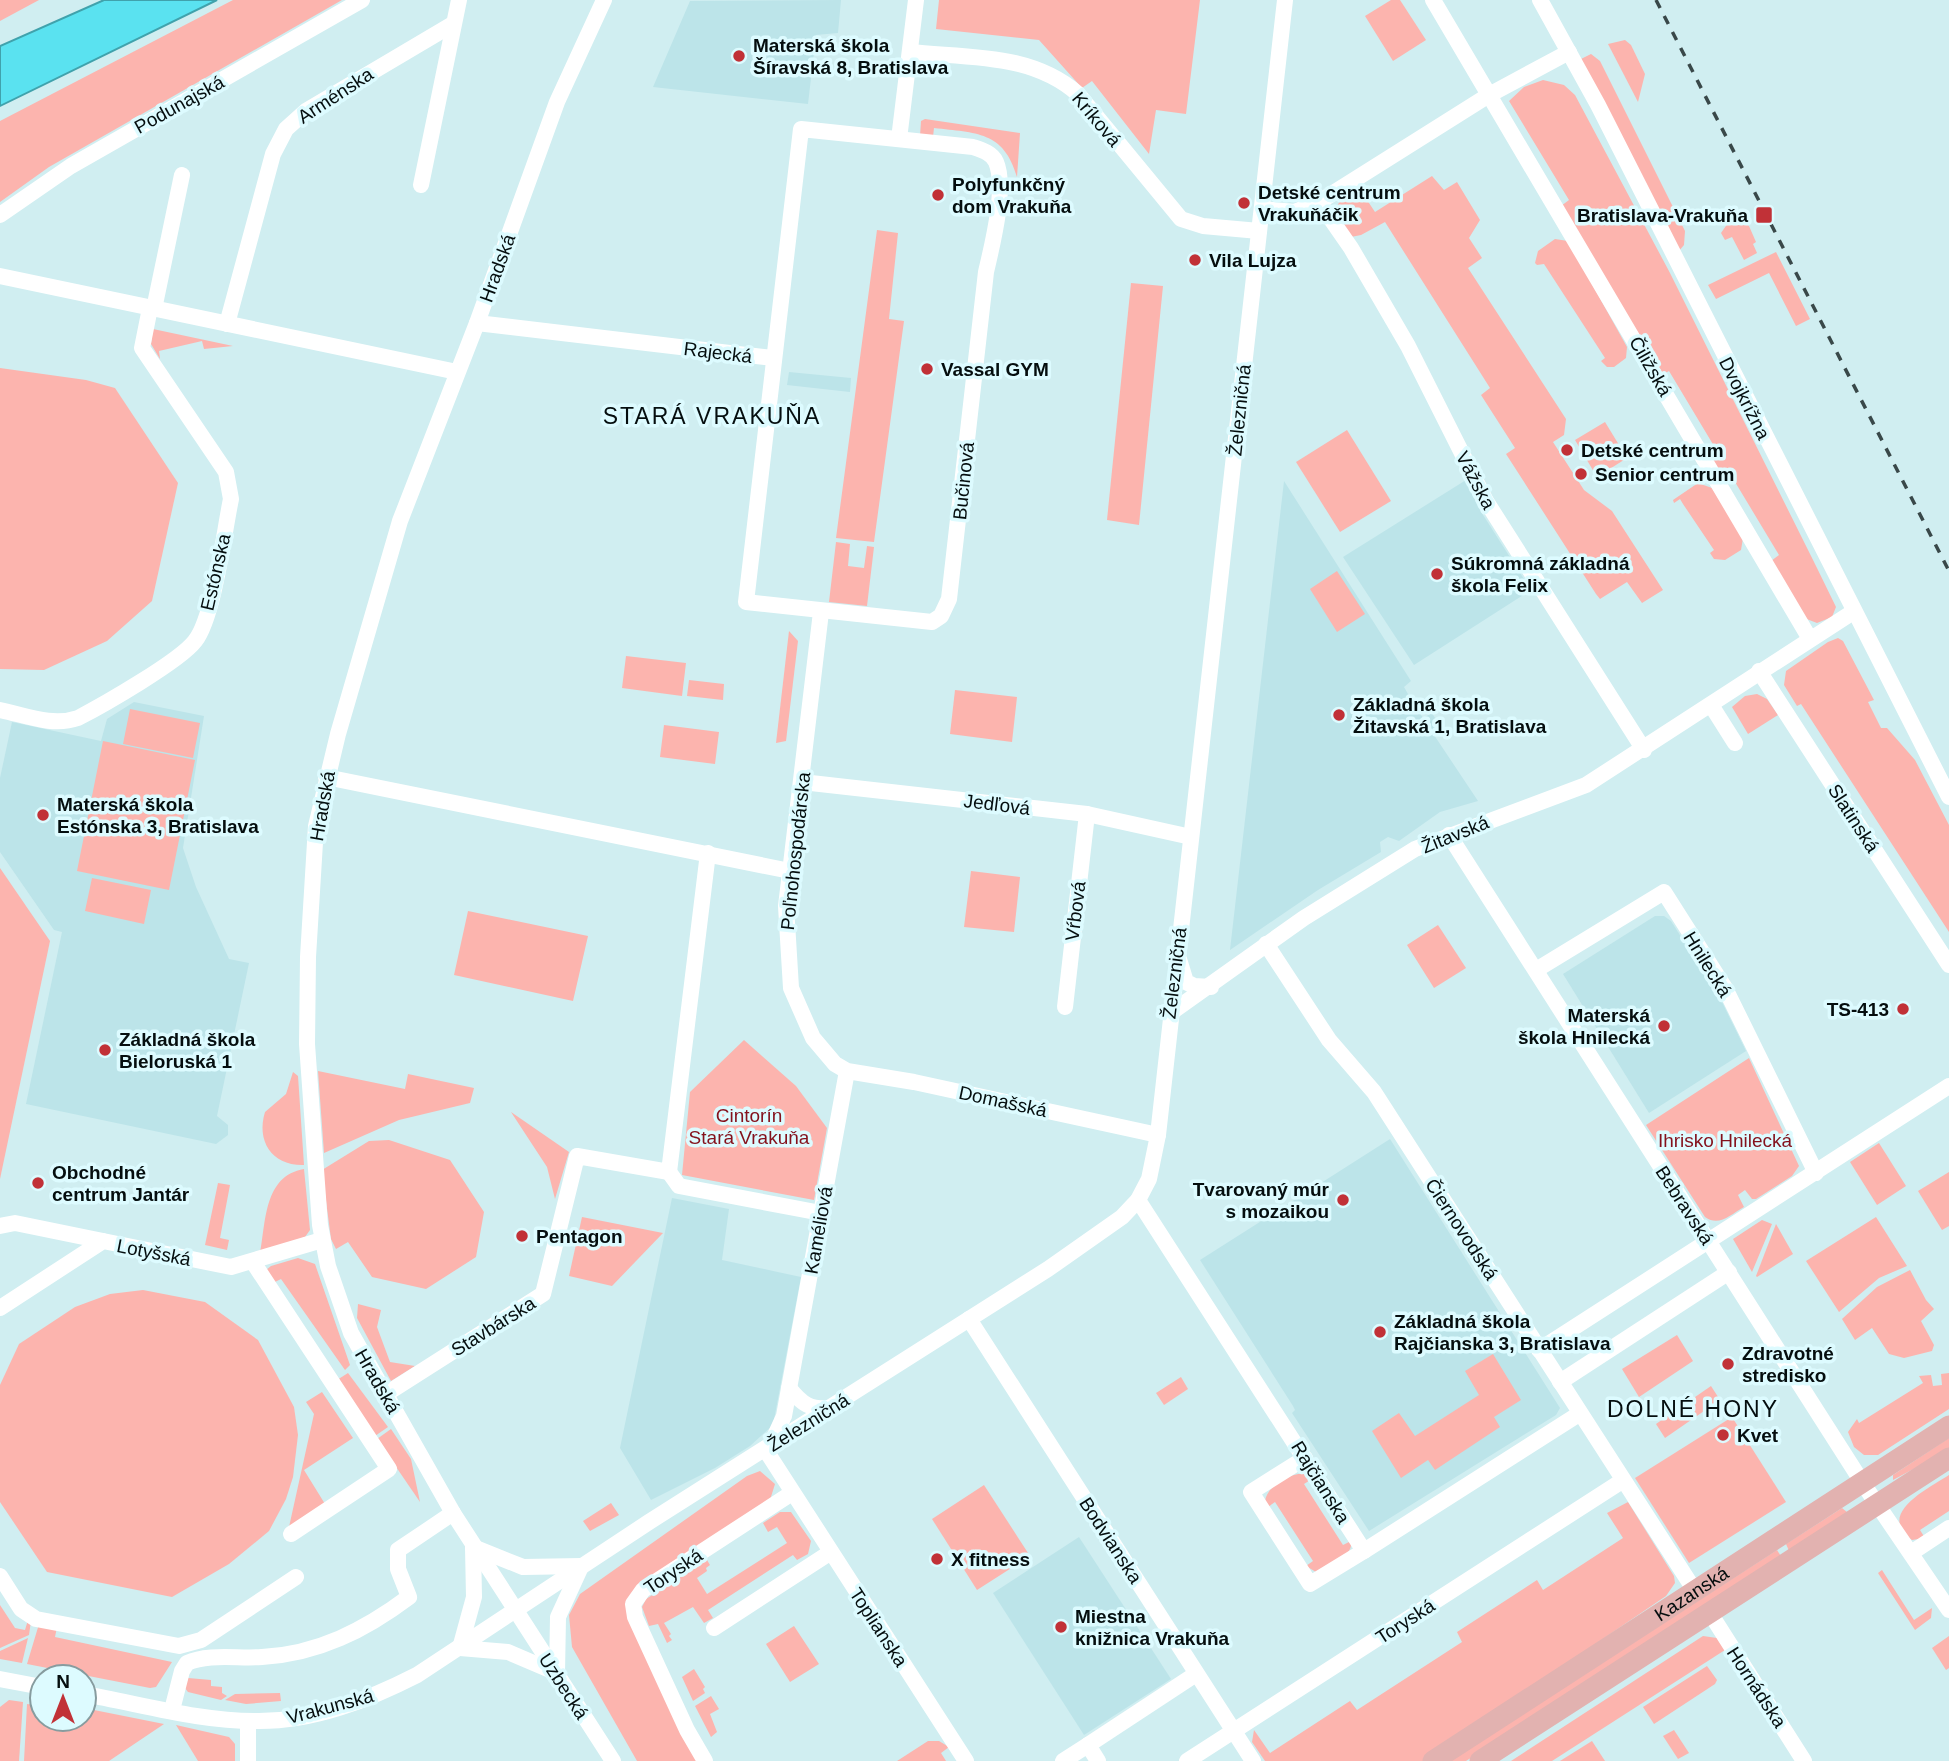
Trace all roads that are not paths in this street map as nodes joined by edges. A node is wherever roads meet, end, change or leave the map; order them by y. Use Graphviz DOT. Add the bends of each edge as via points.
graph roads {
  1 [pos="362,0"];
  2 [pos="458,0"];
  3 [pos="604,0"];
  4 [pos="916,0"];
  5 [pos="1285,0"];
  6 [pos="1433,0"];
  7 [pos="1541,0"];
  8 [pos="453,24"];
  9 [pos="910,52"];
  10 [pos="1569,52"];
  11 [pos="1489,95"];
  12 [pos="899,139"];
  13 [pos="182,175"];
  14 [pos="421,185"];
  15 [pos="1319,202"];
  16 [pos="1262,209"];
  17 [pos="0,215"];
  18 [pos="1259,232"];
  19 [pos="0,276"];
  20 [pos="152,308"];
  21 [pos="477,323"];
  22 [pos="227,324"];
  23 [pos="772,358"];
  24 [pos="457,372"];
  25 [pos="821,612"];
  26 [pos="1853,612"];
  27 [pos="1810,639"];
  28 [pos="1759,671"];
  29 [pos="1711,705"];
  30 [pos="0,710"];
  31 [pos="1735,743"];
  32 [pos="1644,750"];
  33 [pos="326,777"];
  34 [pos="802,782"];
  35 [pos="1949,797"];
  36 [pos="1087,814"];
  37 [pos="1449,835"];
  38 [pos="1191,837"];
  39 [pos="708,853"];
  40 [pos="790,871"];
  41 [pos="1266,944"];
  42 [pos="1177,950"];
  43 [pos="1949,965"];
  44 [pos="1536,970"];
  45 [pos="1211,987"];
  46 [pos="1065,1007"];
  47 [pos="1170,1014"];
  48 [pos="847,1071"];
  49 [pos="1949,1086"];
  50 [pos="1158,1135"];
  51 [pos="669,1172"];
  52 [pos="1816,1173"];
  53 [pos="1138,1200"];
  54 [pos="821,1213"];
  55 [pos="0,1226"];
  56 [pos="322,1240"];
  57 [pos="103,1241"];
  58 [pos="1709,1241"];
  59 [pos="253,1262"];
  60 [pos="1729,1272"];
  61 [pos="0,1308"];
  62 [pos="969,1319"];
  63 [pos="1539,1350"];
  64 [pos="1560,1382"];
  65 [pos="789,1388"];
  66 [pos="386,1394"];
  67 [pos="831,1408"];
  68 [pos="1579,1414"];
  69 [pos="1949,1426"];
  70 [pos="767,1448"];
  71 [pos="1305,1458"];
  72 [pos="1949,1458"];
  73 [pos="1622,1481"];
  74 [pos="1862,1482"];
  75 [pos="792,1493"];
  76 [pos="1877,1504"];
  77 [pos="453,1513"];
  78 [pos="1949,1528"];
  79 [pos="291,1534"];
  80 [pos="473,1547"];
  81 [pos="1364,1551"];
  82 [pos="831,1552"];
  83 [pos="1911,1553"];
  84 [pos="582,1566"];
  85 [pos="0,1576"];
  86 [pos="296,1577"];
  87 [pos="1695,1591"];
  88 [pos="1949,1610"];
  89 [pos="514,1611"];
  90 [pos="1710,1613"];
  91 [pos="713,1628"];
  92 [pos="460,1648"];
  93 [pos="557,1673"];
  94 [pos="1196,1674"];
  95 [pos="0,1679"];
  96 [pos="28,1684"];
  97 [pos="98,1697"];
  98 [pos="172,1710"];
  99 [pos="248,1721"];
  100 [pos="1234,1731"];
  101 [pos="1088,1745"];
  102 [pos="248,1761"];
  103 [pos="613,1761"];
  104 [pos="705,1761"];
  105 [pos="966,1761"];
  106 [pos="1063,1761"];
  107 [pos="1098,1761"];
  108 [pos="1188,1761"];
  109 [pos="1253,1761"];
  110 [pos="1433,1761"];
  111 [pos="1480,1761"];
  112 [pos="1804,1761"];
  1 -- 17 [label="street, Podunajská" via="46,181"];
  2 -- 8 [label="street"];
  3 -- 21 [label="street, Hradská" via="557,102"];
  4 -- 9 [label="street"];
  5 -- 16 [label="street, Železničná"];
  6 -- 11 [label="street, Čiližská"];
  7 -- 10 [label="street, Dvojkrížna"];
  8 -- 14 [label="street"];
  8 -- 22 [label="street, Arménska" via="333,93 286,129 270,165"];
  9 -- 12 [label="street"];
  9 -- 18 [label="street, Kríková" via="1031,66 1059,77 1181,219"];
  10 -- 11 [label="street"];
  10 -- 26 [label="street, Dvojkrížna"];
  11 -- 15 [label="street"];
  11 -- 27 [label="street, Čiližská"];
  12 -- 23 [label="street, Rajecká" via="801,129"];
  12 -- 25 [label="street, Bučinová" via="973,147 992,157 998,177 946,609 939,619 928,623"];
  13 -- 20 [label="street, Estónska"];
  15 -- 16 [label="street" via="1295,212"];
  15 -- 32 [label="street, Vážska" via="1408,346 1486,501"];
  16 -- 18 [label="street, Železničná"];
  18 -- 38 [label="street, Železničná"];
  19 -- 20 [label="street"];
  20 -- 22 [label="street"];
  20 -- 30 [label="street, Estónska" via="142,348 231,485 208,611 195,642 78,718 43,720"];
  21 -- 23 [label="street, Rajecká"];
  21 -- 24 [label="street, Hradská"];
  22 -- 24 [label="street"];
  23 -- 25 [label="street" via="746,603"];
  24 -- 33 [label="street, Hradská" via="400,521"];
  25 -- 34 [label="street, Poľnohospodárska"];
  26 -- 27 [label="street, Žitavská"];
  26 -- 35 [label="street, Dvojkrížna"];
  27 -- 28 [label="street, Žitavská"];
  28 -- 29 [label="street, Žitavská"];
  28 -- 43 [label="street, Slatinská"];
  29 -- 31 [label="street"];
  29 -- 32 [label="street, Žitavská"];
  32 -- 37 [label="street, Žitavská" via="1586,785"];
  33 -- 39 [label="street"];
  33 -- 56 [label="street, Hradská" via="316,826 307,988 312,1146"];
  34 -- 36 [label="street, Jedľová"];
  34 -- 40 [label="street, Poľnohospodárska"];
  36 -- 38 [label="street, Jedľová"];
  36 -- 46 [label="street, Vŕbová"];
  37 -- 41 [label="street, Žitavská" via="1396,861"];
  37 -- 44 [label="street, Bebravská"];
  38 -- 42 [label="street, Železničná"];
  39 -- 40 [label="street"];
  39 -- 51 [label="street"];
  40 -- 48 [label="street, Poľnohospodárska" via="786,938 793,995 813,1038"];
  41 -- 45 [label="street, Žitavská"];
  41 -- 63 [label="street, Čiernovodská" via="1329,1040 1374,1092"];
  42 -- 45 [label="street" via="1186,982"];
  42 -- 47 [label="street, Železničná"];
  44 -- 52 [label="street, Hnilecká" via="1664,892 1725,988"];
  44 -- 58 [label="street, Bebravská"];
  45 -- 47 [label="street, Žitavská"];
  47 -- 50 [label="street, Železničná"];
  48 -- 50 [label="street, Domašská"];
  48 -- 54 [label="street, Kaméliová"];
  49 -- 52 [label="street"];
  50 -- 53 [label="street, Železničná" via="1152,1172"];
  51 -- 54 [label="street, Stavbárska" via="679,1186"];
  51 -- 66 [label="street, Stavbárska" via="577,1156 543,1294"];
  52 -- 58 [label="street"];
  53 -- 62 [label="street, Železničná" via="1112,1225"];
  53 -- 71 [label="street, Rajčianska"];
  54 -- 65 [label="street, Kaméliová"];
  55 -- 57 [label="street" via="10,1222"];
  56 -- 59 [label="street, Lotyšská"];
  56 -- 66 [label="street, Hradská" via="344,1318"];
  57 -- 59 [label="street, Lotyšská" via="231,1267"];
  57 -- 61 [label="street, Lotyšská"];
  58 -- 60 [label="street, Bebravská"];
  58 -- 63 [label="street"];
  59 -- 79 [label="street" via="389,1469"];
  60 -- 64 [label="street"];
  60 -- 74 [label="street, Bebravská"];
  62 -- 67 [label="street, Železničná"];
  62 -- 94 [label="street, Bodvianska"];
  63 -- 64 [label="street, Čiernovodská"];
  64 -- 68 [label="street, Čiernovodská"];
  65 -- 67 [label="street" via="805,1405"];
  65 -- 70 [label="street, Kaméliová" via="783,1423"];
  66 -- 77 [label="street, Hradská"];
  67 -- 70 [label="street, Železničná"];
  68 -- 73 [label="street, Čiernovodská"];
  68 -- 81 [label="street"];
  69 -- 74 [label="main road, Kazanská"];
  70 -- 75 [label="street, Toplianska"];
  70 -- 84 [label="street, Železničná"];
  71 -- 81 [label="street, Rajčianska"];
  71 -- 81 [label="street" via="1251,1492 1310,1584"];
  72 -- 76 [label="main road, Kazanská"];
  73 -- 87 [label="street, Čiernovodská"];
  73 -- 100 [label="street, Toryská"];
  74 -- 76 [label="street, Bebravská"];
  74 -- 87 [label="main road, Kazanská"];
  75 -- 82 [label="street, Toplianska"];
  75 -- 104 [label="street, Toryská" via="643,1590 633,1605 673,1701"];
  76 -- 83 [label="street, Bebravská"];
  76 -- 90 [label="main road, Kazanská"];
  77 -- 80 [label="street, Hradská"];
  77 -- 98 [label="street" via="398,1550 398,1569 409,1597 338,1640 286,1654 201,1659 184,1666"];
  78 -- 83 [label="street"];
  80 -- 84 [label="street" via="523,1567"];
  80 -- 89 [label="street, Hradská"];
  80 -- 92 [label="street" via="474,1597"];
  82 -- 91 [label="street"];
  82 -- 105 [label="street, Toplianska"];
  83 -- 88 [label="street, Bebravská"];
  84 -- 89 [label="street, Železničná"];
  84 -- 93 [label="street" via="558,1617"];
  85 -- 86 [label="street" via="21,1609 36,1619 175,1647 201,1640"];
  87 -- 110 [label="main road, Kazanská"];
  89 -- 92 [label="street, Vrakunská"];
  89 -- 93 [label="street, Uzbecká"];
  90 -- 111 [label="main road, Kazanská"];
  90 -- 112 [label="street, Hornádska"];
  92 -- 93 [label="street" via="508,1652"];
  92 -- 99 [label="street, Vrakunská" via="417,1675 349,1705 307,1716"];
  93 -- 103 [label="street, Uzbecká"];
  94 -- 100 [label="street, Bodvianska"];
  94 -- 101 [label="street"];
  95 -- 96 [label="street"];
  97 -- 98 [label="street, Vrakunská"];
  98 -- 99 [label="street, Vrakunská"];
  99 -- 102 [label="street"];
  100 -- 108 [label="street, Toryská"];
  100 -- 109 [label="street, Bodvianska"];
  101 -- 106 [label="street"];
  101 -- 107 [label="street"];
}
